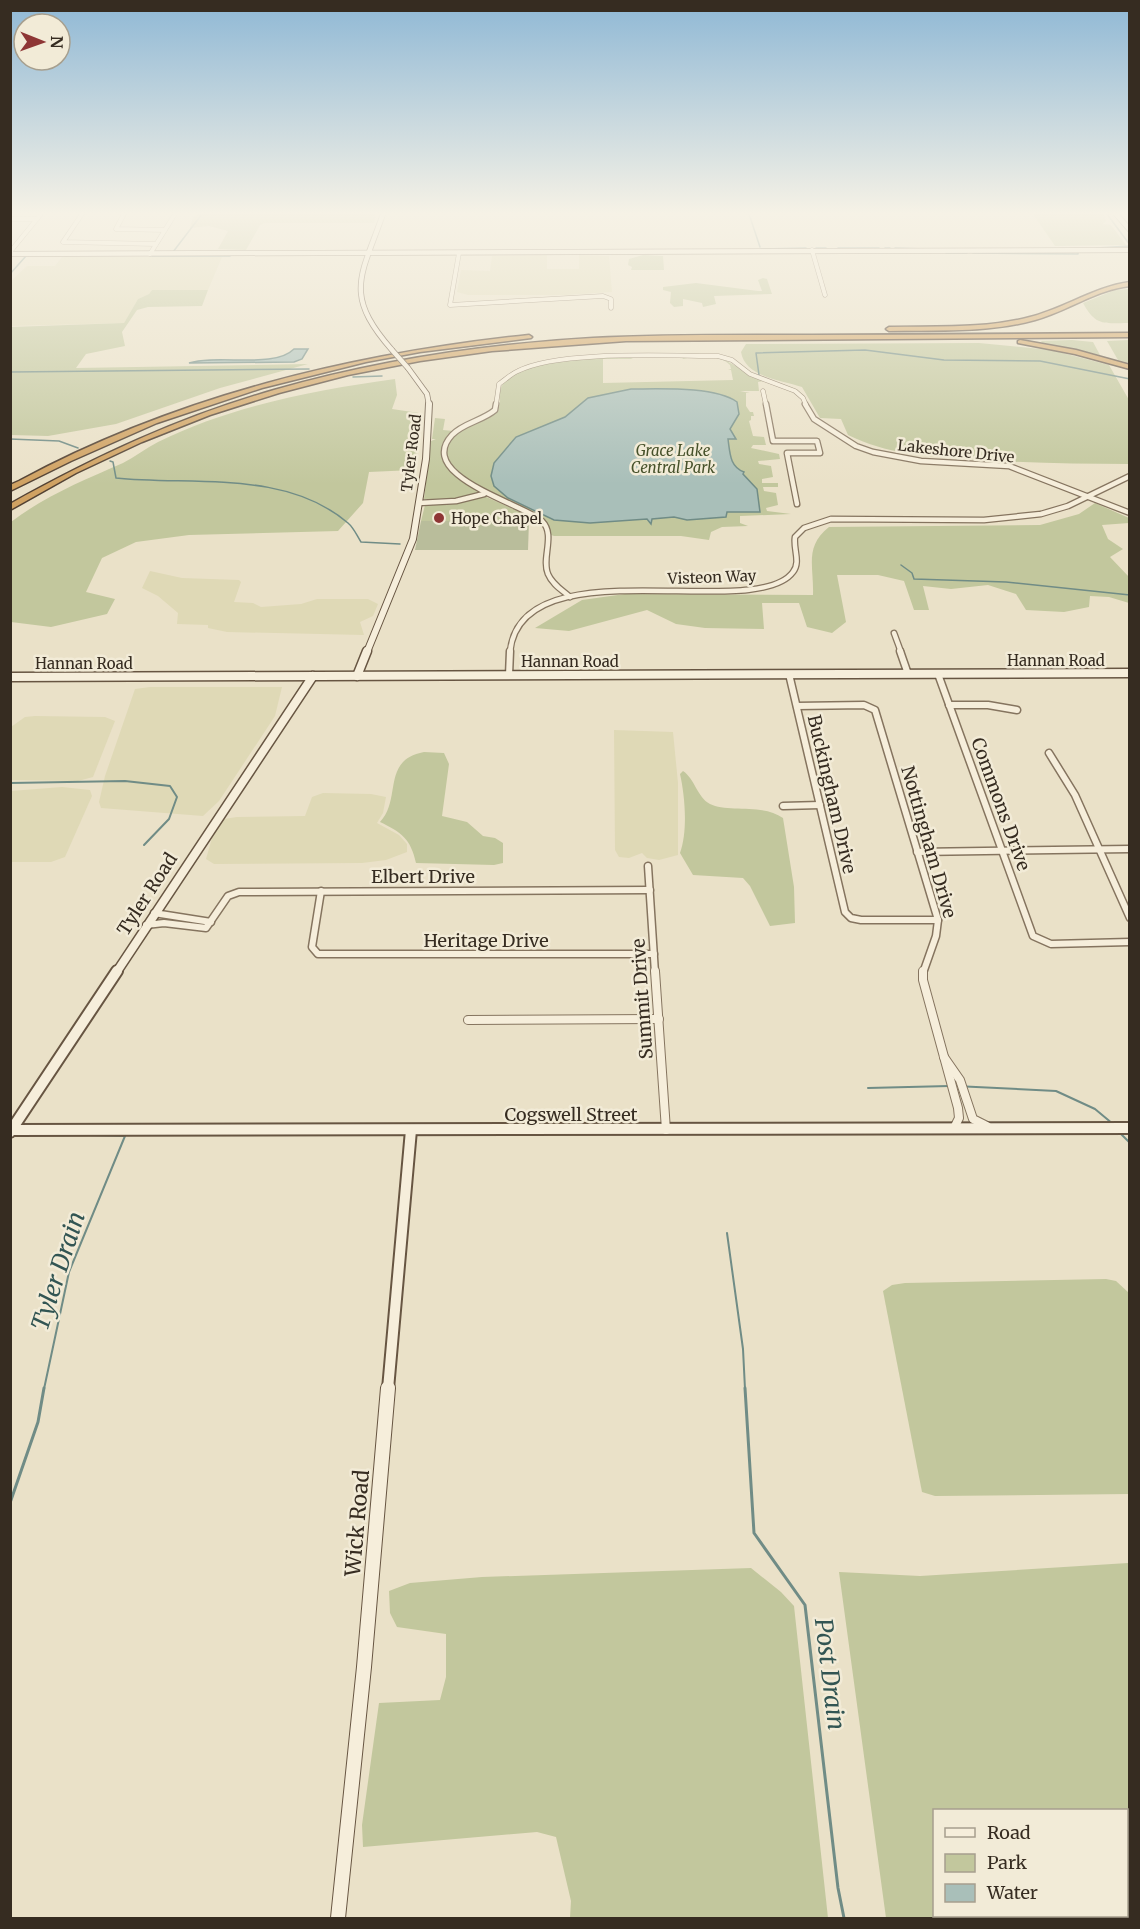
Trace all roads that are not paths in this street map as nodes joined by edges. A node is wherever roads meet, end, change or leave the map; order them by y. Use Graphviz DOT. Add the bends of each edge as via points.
graph roads {
  1 [pos="359,304"];
  2 [pos="450,304"];
  3 [pos="510,304"];
  4 [pos="611,304"];
  5 [pos="1069,304"];
  6 [pos="611,308"];
  7 [pos="1130,328"];
  8 [pos="889,329"];
  9 [pos="1130,335"];
  10 [pos="845,337"];
  11 [pos="1130,367"];
  12 [pos="763,391"];
  13 [pos="1130,476"];
  14 [pos="10,489"];
  15 [pos="484,494"];
  16 [pos="1086,497"];
  17 [pos="419,503"];
  18 [pos="797,504"];
  19 [pos="10,508"];
  20 [pos="1130,513"];
  21 [pos="570,597"];
  22 [pos="894,633"];
  23 [pos="1130,673"];
  24 [pos="789,674"];
  25 [pos="908,674"];
  26 [pos="938,674"];
  27 [pos="509,675"];
  28 [pos="313,676"];
  29 [pos="357,676"];
  30 [pos="10,677"];
  31 [pos="949,705"];
  32 [pos="797,706"];
  33 [pos="872,707"];
  34 [pos="1017,710"];
  35 [pos="1049,753"];
  36 [pos="820,805"];
  37 [pos="783,806"];
  38 [pos="1098,849"];
  39 [pos="1130,849"];
  40 [pos="1001,850"];
  41 [pos="917,852"];
  42 [pos="648,866"];
  43 [pos="650,890"];
  44 [pos="321,891"];
  45 [pos="154,913"];
  46 [pos="1130,918"];
  47 [pos="938,920"];
  48 [pos="210,924"];
  49 [pos="146,925"];
  50 [pos="1130,942"];
  51 [pos="654,954"];
  52 [pos="658,1019"];
  53 [pos="468,1020"];
  54 [pos="943,1055"];
  55 [pos="954,1128"];
  56 [pos="992,1128"];
  57 [pos="1130,1128"];
  58 [pos="411,1130"];
  59 [pos="666,1130"];
  60 [pos="11,1131"];
  61 [pos="338,1918"];
  1 -- 17 [label="street, Tyler Road, bridge" via="369,326 421,384 430,404"];
  2 -- 3 [label="street"];
  4 -- 6 [label="street"];
  5 -- 8 [label="highway" via="1008,324"];
  7 -- 8 [label="highway"];
  8 -- 14 [label="highway" via="573,333 463,344 375,359 268,384 180,411"];
  9 -- 10 [label="highway"];
  10 -- 11 [label="highway" via="1015,342 1076,352"];
  10 -- 19 [label="highway" via="580,341 468,352 364,370 269,394 173,426 89,463"];
  12 -- 18 [label="street" via="773,441 817,441 820,453 787,453"];
  13 -- 16 [label="street, Visteon Way"];
  15 -- 16 [label="street, Lakeshore Drive" via="453,469 446,447 454,433 495,410 499,384 506,378 519,370 554,361 708,355 730,359 750,374 795,391 812,417 863,449 921,461 1003,465"];
  15 -- 17 [label="street" via="456,501"];
  15 -- 21 [label="street, Lakeshore Drive" via="543,523 548,533 546,571"];
  16 -- 20 [label="street, Lakeshore Drive"];
  16 -- 21 [label="street, Visteon Way" via="1047,512 1008,518 846,518 816,522 795,537 797,563 792,573 762,588 611,590"];
  17 -- 29 [label="street, Tyler Road" via="409,551"];
  21 -- 27 [label="street, Visteon Way" via="539,609 520,625 511,643"];
  22 -- 25 [label="street"];
  23 -- 26 [label="street, Hannan Road"];
  24 -- 25 [label="street, Hannan Road"];
  24 -- 27 [label="street, Hannan Road"];
  24 -- 32 [label="street, Buckingham Drive"];
  25 -- 26 [label="street, Hannan Road"];
  26 -- 31 [label="street, Commons Drive"];
  27 -- 29 [label="street, Hannan Road"];
  28 -- 29 [label="street, Hannan Road"];
  28 -- 30 [label="street, Hannan Road"];
  28 -- 45 [label="street, Tyler Road"];
  31 -- 34 [label="street"];
  31 -- 40 [label="street, Commons Drive"];
  32 -- 33 [label="street"];
  32 -- 36 [label="street, Buckingham Drive"];
  33 -- 41 [label="street, Nottingham Drive"];
  35 -- 38 [label="street" via="1075,795"];
  36 -- 37 [label="street"];
  36 -- 47 [label="street, Buckingham Drive" via="844,908 850,918"];
  38 -- 39 [label="street"];
  38 -- 40 [label="street"];
  38 -- 46 [label="street"];
  40 -- 41 [label="street"];
  40 -- 50 [label="street, Commons Drive" via="1033,936 1039,941"];
  41 -- 47 [label="street, Nottingham Drive"];
  42 -- 43 [label="street, Summit Drive"];
  43 -- 44 [label="street, Elbert Drive"];
  43 -- 51 [label="street, Summit Drive"];
  44 -- 48 [label="street, Elbert Drive" via="232,893"];
  44 -- 51 [label="street, Heritage Drive" via="312,947 318,954"];
  45 -- 48 [label="street"];
  45 -- 49 [label="street, Tyler Road"];
  47 -- 54 [label="street, Nottingham Drive" via="937,937 922,974"];
  48 -- 49 [label="street" via="199,928 164,923"];
  49 -- 60 [label="street, Tyler Road"];
  51 -- 52 [label="street, Summit Drive"];
  52 -- 53 [label="street"];
  52 -- 59 [label="street, Summit Drive"];
  54 -- 55 [label="street, Nottingham Drive" via="960,1118"];
  54 -- 56 [label="street, Nottingham Drive" via="960,1080 974,1119"];
  55 -- 56 [label="street, Cogswell Street"];
  55 -- 59 [label="street, Cogswell Street"];
  56 -- 57 [label="street, Cogswell Street"];
  58 -- 59 [label="street, Cogswell Street"];
  58 -- 60 [label="street, Cogswell Street"];
  58 -- 61 [label="street, Wick Road"];
}
